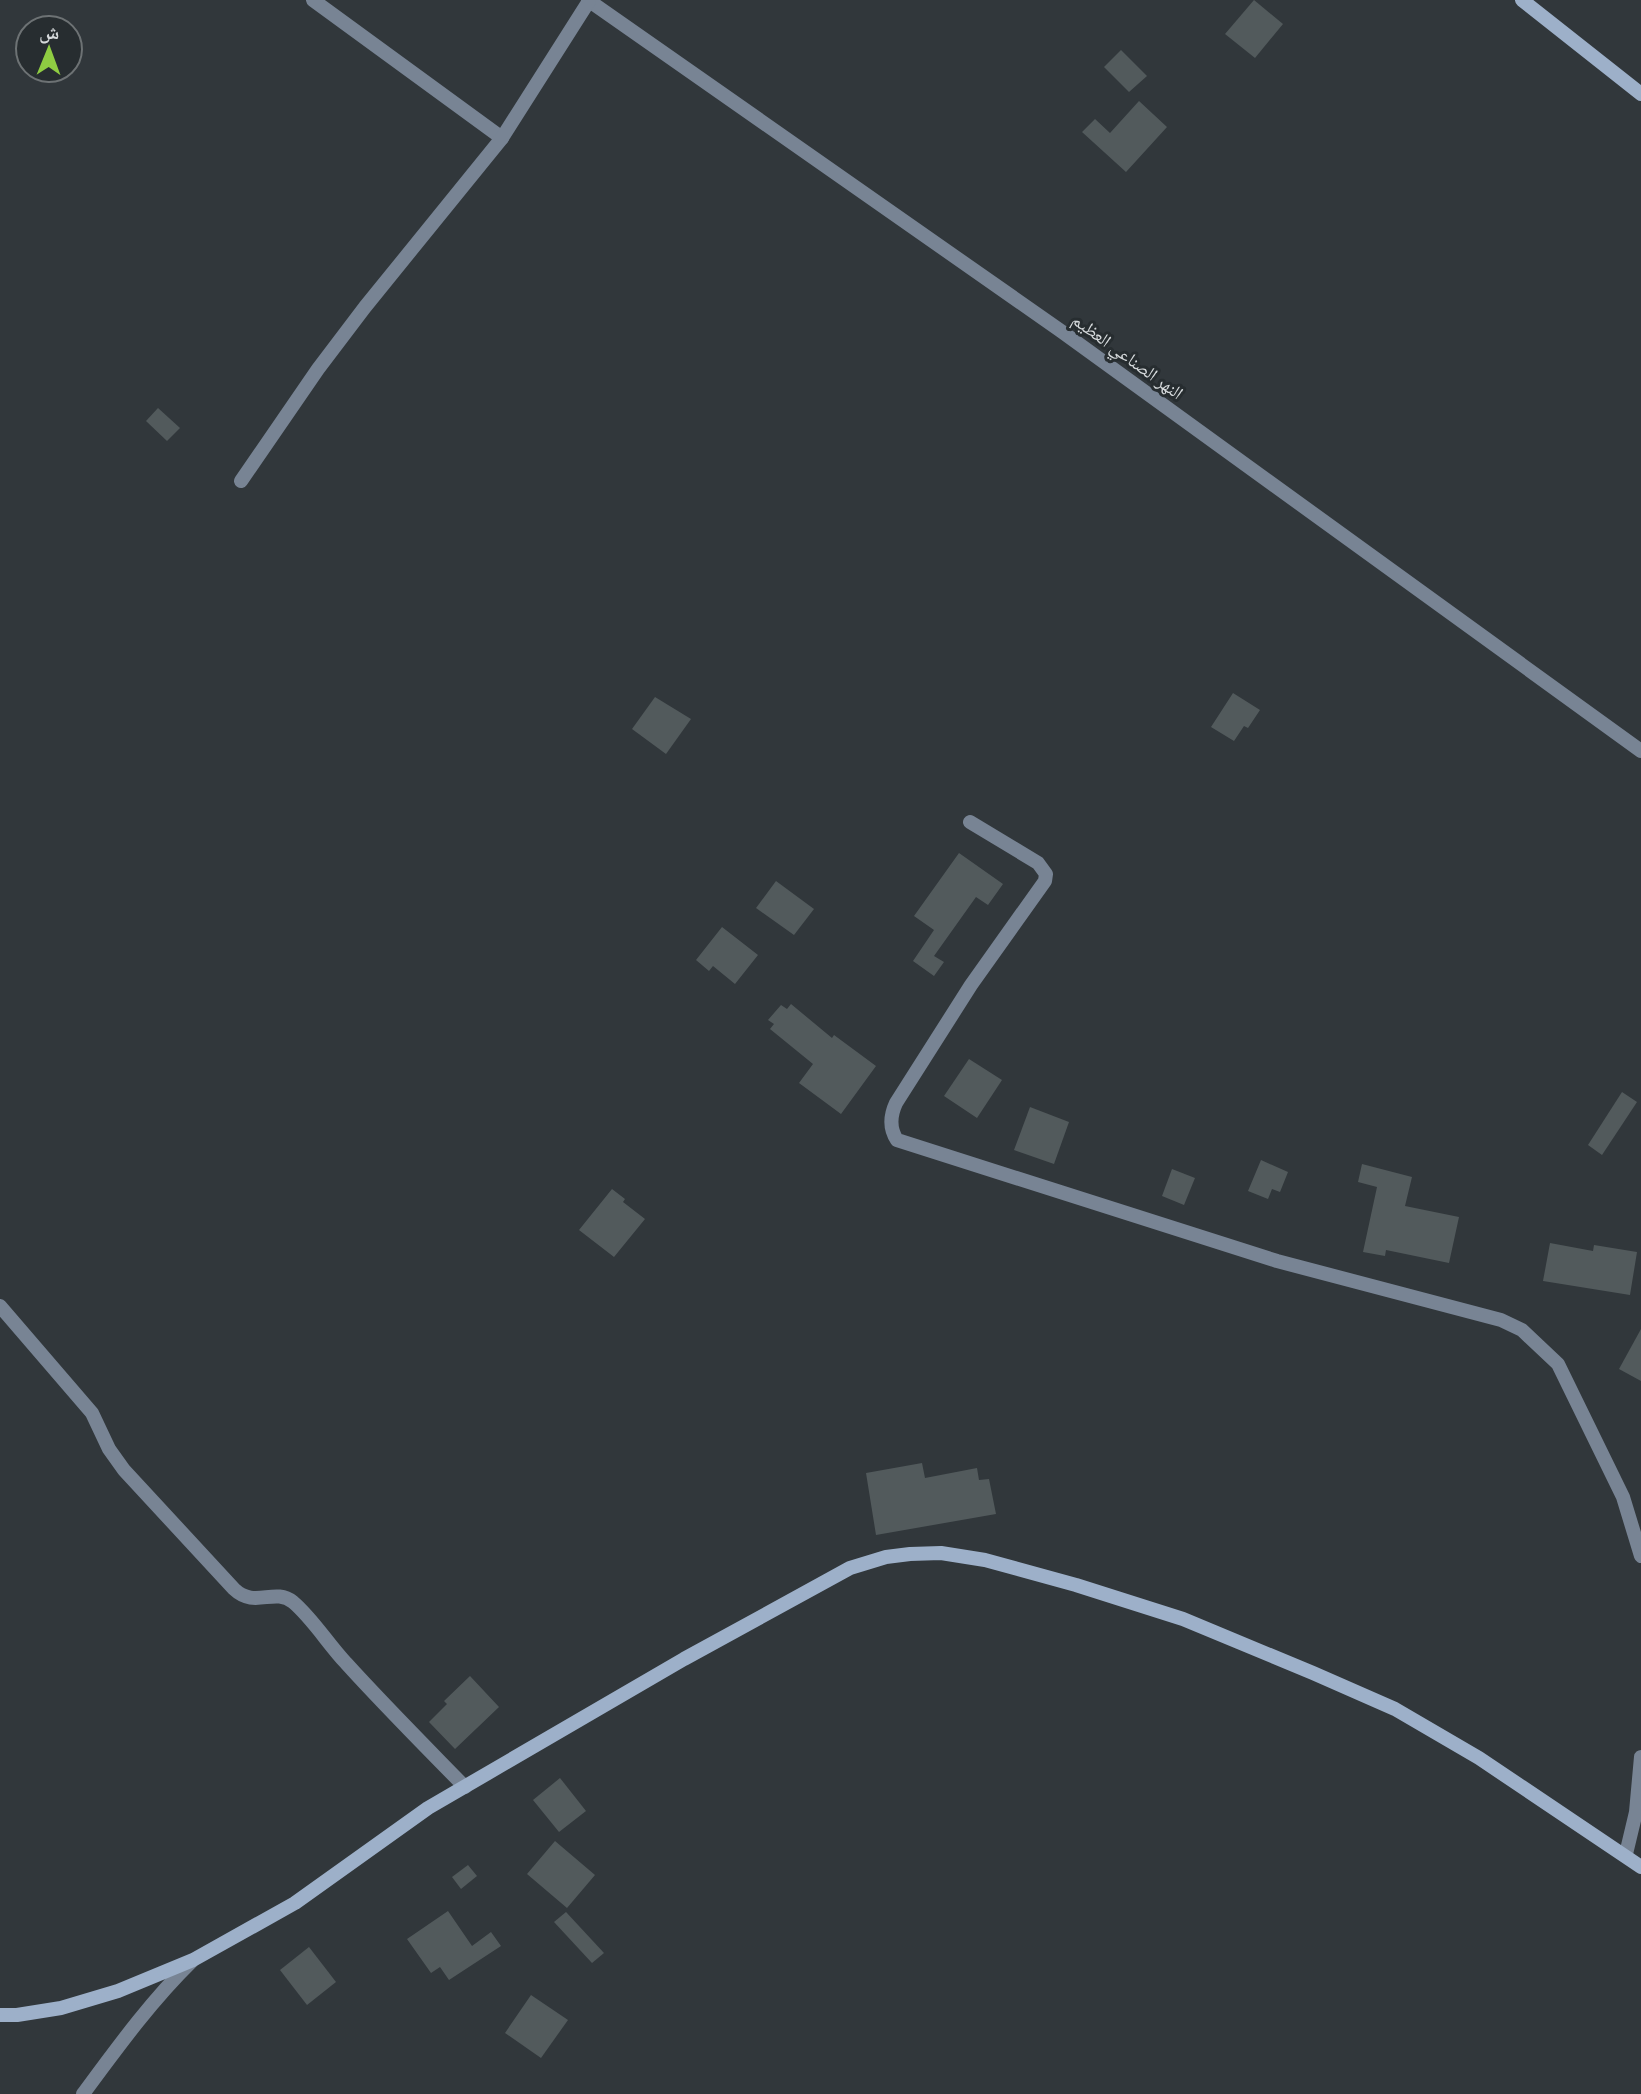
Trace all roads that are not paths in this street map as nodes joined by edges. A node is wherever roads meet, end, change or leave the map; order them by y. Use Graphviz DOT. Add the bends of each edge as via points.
graph roads {
  1 [pos="313,0"];
  2 [pos="588,0"];
  3 [pos="1522,0"];
  4 [pos="1641,94"];
  5 [pos="502,138"];
  6 [pos="241,481"];
  7 [pos="1641,751"];
  8 [pos="970,822"];
  9 [pos="0,1306"];
  10 [pos="1641,1556"];
  11 [pos="1641,1757"];
  12 [pos="465,1787"];
  13 [pos="1626,1854"];
  14 [pos="1641,1867"];
  15 [pos="193,1960"];
  16 [pos="0,2015"];
  17 [pos="83,2094"];
  1 -- 5 [label="street"];
  2 -- 5 [label="street"];
  2 -- 7 [label="street, النهر الصناعي العظيم" via="1061,331"];
  3 -- 4 [label="street"];
  5 -- 6 [label="street" via="365,307"];
  8 -- 10 [label="street" via="1038,863 1045,870 1045,881 896,1103 891,1122 897,1140 1277,1261 1501,1320 1522,1330 1558,1364 1623,1497"];
  9 -- 12 [label="street" via="92,1413 124,1470 233,1589 249,1599 288,1598 299,1607 344,1662"];
  11 -- 13 [label="street"];
  12 -- 13 [label="street" via="850,1568 886,1557 941,1553 985,1560 1183,1619 1395,1709"];
  12 -- 15 [label="street" via="428,1808 295,1903"];
  13 -- 14 [label="street"];
  15 -- 16 [label="street" via="61,2008"];
  15 -- 17 [label="street" via="144,2014"];
}
